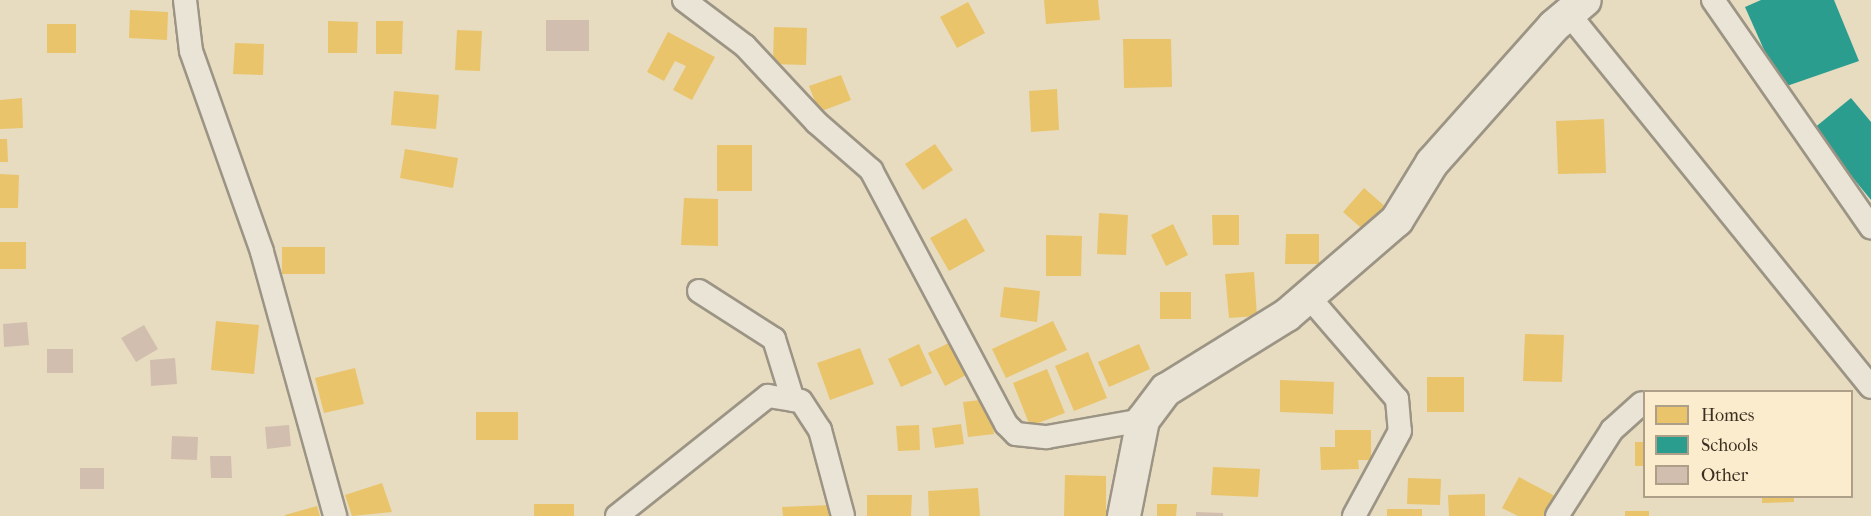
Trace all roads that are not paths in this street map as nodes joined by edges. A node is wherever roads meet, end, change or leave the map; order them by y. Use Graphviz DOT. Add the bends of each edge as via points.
graph roads {
  1 [pos="185,0"];
  2 [pos="684,0"];
  3 [pos="1713,0"];
  4 [pos="1577,7"];
  5 [pos="1871,227"];
  6 [pos="699,291"];
  7 [pos="1308,296"];
  8 [pos="1871,387"];
  9 [pos="793,400"];
  10 [pos="1642,403"];
  11 [pos="1143,420"];
  12 [pos="335,516"];
  13 [pos="617,516"];
  14 [pos="843,516"];
  15 [pos="1124,516"];
  16 [pos="1354,516"];
  17 [pos="1557,516"];
  1 -- 12 [label="street" via="192,51 262,252"];
  2 -- 11 [label="street" via="745,46 817,123 871,170 1016,434 1047,437"];
  3 -- 5 [label="street"];
  4 -- 7 [label="main road" via="1432,163 1397,220"];
  4 -- 8 [label="street"];
  6 -- 9 [label="street" via="774,339"];
  7 -- 11 [label="main road" via="1166,390"];
  7 -- 16 [label="street" via="1397,399 1400,431"];
  9 -- 13 [label="street" via="768,396"];
  9 -- 14 [label="street" via="801,401 820,430"];
  10 -- 17 [label="street" via="1612,430"];
  11 -- 15 [label="main road"];
}
